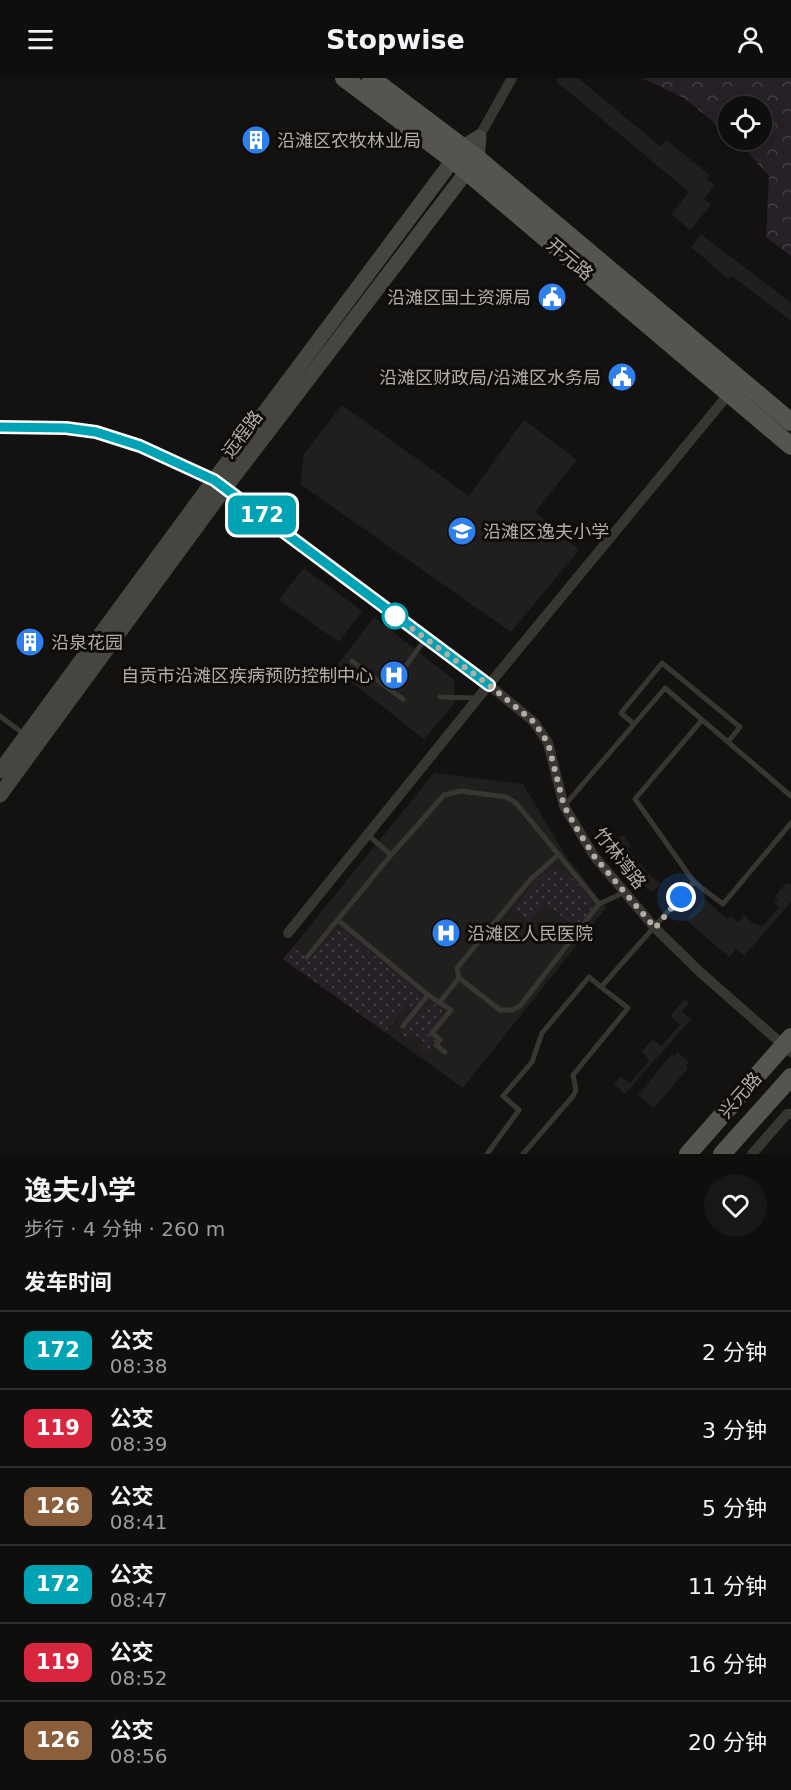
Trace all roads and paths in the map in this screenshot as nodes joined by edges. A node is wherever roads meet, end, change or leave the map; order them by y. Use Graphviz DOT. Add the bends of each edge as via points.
graph roads {
  1 [pos="344,78"];
  2 [pos="371,78"];
  3 [pos="512,78"];
  4 [pos="468,154"];
  5 [pos="734,387"];
  6 [pos="791,423"];
  7 [pos="0,427"];
  8 [pos="791,446"];
  9 [pos="219,484"];
  10 [pos="426,638"];
  11 [pos="352,661"];
  12 [pos="489,685"];
  13 [pos="389,688"];
  14 [pos="440,697"];
  15 [pos="478,698"];
  16 [pos="403,699"];
  17 [pos="0,716"];
  18 [pos="702,720"];
  19 [pos="634,724"];
  20 [pos="26,736"];
  21 [pos="728,742"];
  22 [pos="0,771"];
  23 [pos="0,795"];
  24 [pos="791,796"];
  25 [pos="564,806"];
  26 [pos="791,823"];
  27 [pos="367,834"];
  28 [pos="391,855"];
  29 [pos="558,855"];
  30 [pos="694,882"];
  31 [pos="625,892"];
  32 [pos="599,904"];
  33 [pos="338,920"];
  34 [pos="655,928"];
  35 [pos="288,933"];
  36 [pos="307,957"];
  37 [pos="459,978"];
  38 [pos="601,987"];
  39 [pos="428,995"];
  40 [pos="439,1003"];
  41 [pos="403,1026"];
  42 [pos="788,1045"];
  43 [pos="445,1052"];
  44 [pos="791,1077"];
  45 [pos="791,1114"];
  46 [pos="487,1154"];
  47 [pos="523,1154"];
  48 [pos="688,1154"];
  49 [pos="722,1154"];
  50 [pos="752,1154"];
  1 -- 4 [label="main road, 开元路"];
  2 -- 4 [label="main road, 开元路"];
  3 -- 4 [label="street"];
  4 -- 5 [label="main road, 开元路"];
  4 -- 9 [label="main road, 远程路"];
  5 -- 6 [label="main road, 开元路"];
  5 -- 8 [label="main road, 开元路"];
  5 -- 12 [label="street"];
  7 -- 9 [label="street, 竹林湾路" via="96,432 140,446"];
  9 -- 10 [label="street, 竹林湾路"];
  9 -- 20 [label="main road, 远程路"];
  9 -- 23 [label="main road, 远程路"];
  10 -- 12 [label="street, 竹林湾路"];
  10 -- 13 [label="lane"];
  11 -- 13 [label="lane"];
  12 -- 15 [label="street"];
  12 -- 25 [label="street, 竹林湾路" via="534,722 548,743"];
  13 -- 16 [label="lane"];
  14 -- 15 [label="lane"];
  15 -- 27 [label="street"];
  17 -- 20 [label="lane"];
  18 -- 19 [label="lane" via="665,688"];
  18 -- 21 [label="lane"];
  18 -- 30 [label="lane" via="635,799"];
  19 -- 21 [label="lane" via="621,713 662,663 740,728"];
  19 -- 25 [label="lane"];
  20 -- 22 [label="main road, 远程路"];
  21 -- 24 [label="lane"];
  25 -- 31 [label="street, 竹林湾路" via="594,856"];
  26 -- 30 [label="lane" via="723,904"];
  27 -- 28 [label="lane"];
  27 -- 35 [label="street"];
  28 -- 29 [label="lane" via="439,799 454,792 510,799"];
  28 -- 33 [label="lane"];
  29 -- 32 [label="lane"];
  29 -- 37 [label="lane" via="530,880 457,968"];
  30 -- 34 [label="lane"];
  31 -- 32 [label="lane"];
  31 -- 34 [label="street, 竹林湾路"];
  32 -- 37 [label="lane" via="520,1006 500,1010"];
  33 -- 36 [label="lane"];
  33 -- 39 [label="lane"];
  34 -- 38 [label="lane"];
  34 -- 42 [label="street, 竹林湾路"];
  37 -- 40 [label="lane"];
  38 -- 46 [label="lane" via="589,977 542,1033 532,1062 503,1096 519,1110"];
  38 -- 47 [label="lane" via="628,1008 573,1076 573,1096"];
  39 -- 40 [label="lane"];
  39 -- 41 [label="lane"];
  40 -- 43 [label="lane" via="451,1010 432,1033 440,1040 436,1045"];
  42 -- 48 [label="main road, 兴元路"];
  44 -- 49 [label="main road, 兴元路"];
  45 -- 50 [label="street"];
}
